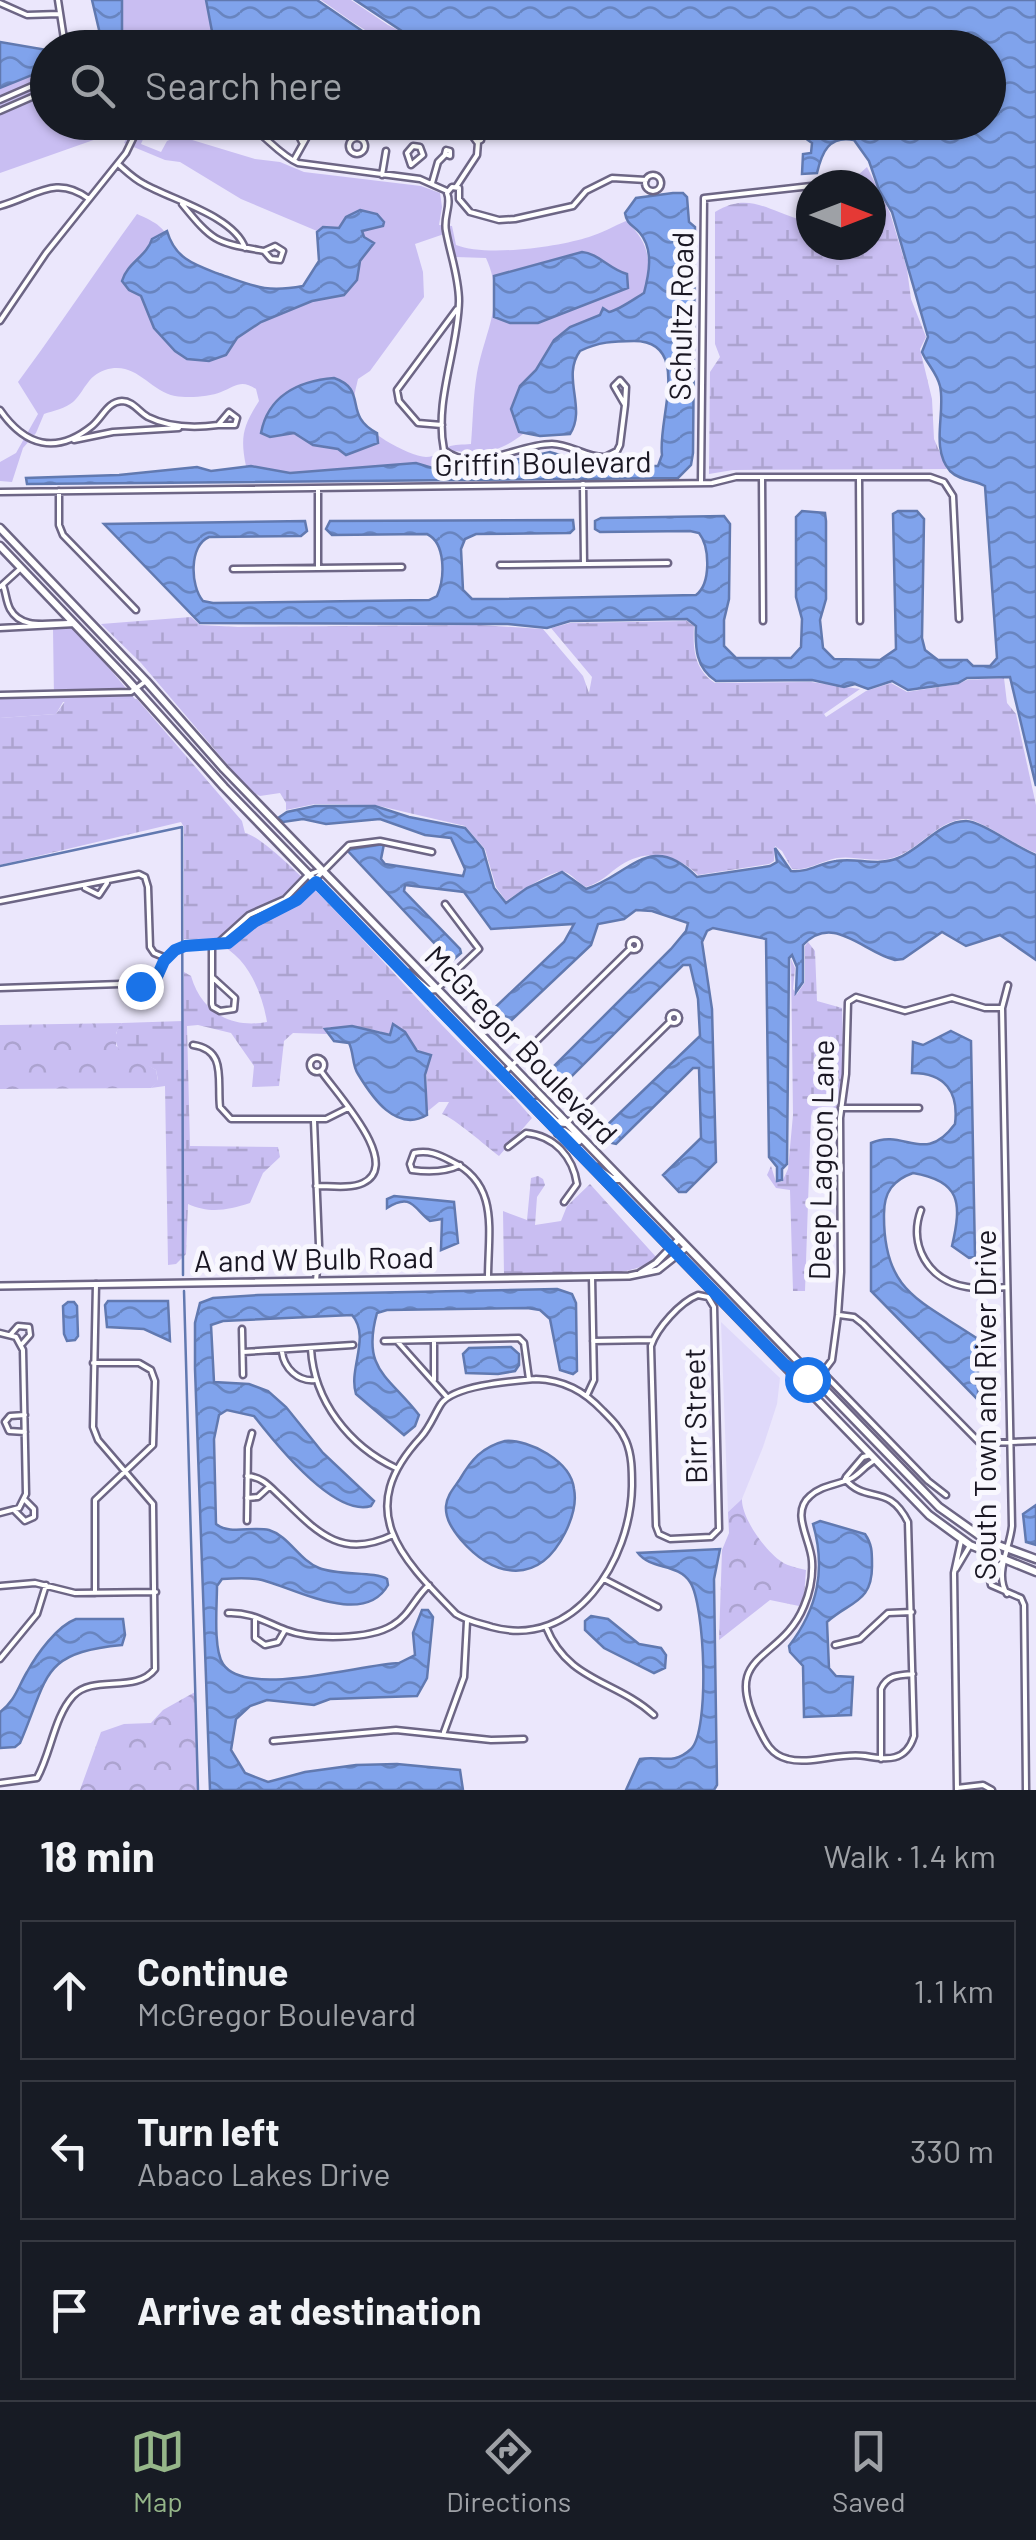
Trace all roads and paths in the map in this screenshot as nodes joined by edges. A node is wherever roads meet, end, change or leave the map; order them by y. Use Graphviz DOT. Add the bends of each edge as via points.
graph roads {
  1 [pos="58,0"];
  2 [pos="0,4"];
  3 [pos="59,14"];
  4 [pos="62,30"];
  5 [pos="30,87"];
  6 [pos="30,98"];
  7 [pos="0,100"];
  8 [pos="0,112"];
  9 [pos="134,140"];
  10 [pos="268,140"];
  11 [pos="302,142"];
  12 [pos="478,142"];
  13 [pos="386,151"];
  14 [pos="445,155"];
  15 [pos="356,156"];
  16 [pos="293,161"];
  17 [pos="118,164"];
  18 [pos="412,165"];
  19 [pos="354,172"];
  20 [pos="382,175"];
  21 [pos="410,178"];
  22 [pos="646,180"];
  23 [pos="432,183"];
  24 [pos="456,187"];
  25 [pos="796,188"];
  26 [pos="447,191"];
  27 [pos="89,200"];
  28 [pos="450,200"];
  29 [pos="459,200"];
  30 [pos="181,203"];
  31 [pos="0,206"];
  32 [pos="245,248"];
  33 [pos="264,251"];
  34 [pos="458,307"];
  35 [pos="0,321"];
  36 [pos="625,405"];
  37 [pos="0,410"];
  38 [pos="442,424"];
  39 [pos="218,425"];
  40 [pos="184,428"];
  41 [pos="70,440"];
  42 [pos="859,476"];
  43 [pos="762,477"];
  44 [pos="701,483"];
  45 [pos="583,484"];
  46 [pos="318,488"];
  47 [pos="59,491"];
  48 [pos="0,492"];
  49 [pos="0,528"];
  50 [pos="0,546"];
  51 [pos="668,563"];
  52 [pos="584,564"];
  53 [pos="500,565"];
  54 [pos="402,567"];
  55 [pos="21,568"];
  56 [pos="234,568"];
  57 [pos="318,568"];
  58 [pos="2,586"];
  59 [pos="136,610"];
  60 [pos="959,619"];
  61 [pos="763,621"];
  62 [pos="860,621"];
  63 [pos="76,624"];
  64 [pos="0,628"];
  65 [pos="122,656"];
  66 [pos="146,681"];
  67 [pos="137,690"];
  68 [pos="0,695"];
  69 [pos="432,852"];
  70 [pos="322,870"];
  71 [pos="308,875"];
  72 [pos="110,879"];
  73 [pos="316,882"];
  74 [pos="80,886"];
  75 [pos="0,901"];
  76 [pos="445,904"];
  77 [pos="212,945"];
  78 [pos="631,948"];
  79 [pos="166,958"];
  80 [pos="399,968"];
  81 [pos="212,977"];
  82 [pos="1008,985"];
  83 [pos="0,988"];
  84 [pos="436,989"];
  85 [pos="1002,1008"];
  86 [pos="670,1022"];
  87 [pos="192,1046"];
  88 [pos="511,1066"];
  89 [pos="320,1071"];
  90 [pos="502,1074"];
  91 [pos="526,1098"];
  92 [pos="348,1108"];
  93 [pos="841,1108"];
  94 [pos="918,1108"];
  95 [pos="314,1119"];
  96 [pos="566,1122"];
  97 [pos="558,1133"];
  98 [pos="550,1140"];
  99 [pos="508,1147"];
  100 [pos="602,1160"];
  101 [pos="460,1165"];
  102 [pos="591,1166"];
  103 [pos="620,1178"];
  104 [pos="316,1186"];
  105 [pos="564,1202"];
  106 [pos="922,1210"];
  107 [pos="679,1239"];
  108 [pos="687,1247"];
  109 [pos="671,1248"];
  110 [pos="678,1256"];
  111 [pos="592,1276"];
  112 [pos="629,1276"];
  113 [pos="488,1278"];
  114 [pos="316,1281"];
  115 [pos="96,1284"];
  116 [pos="0,1286"];
  117 [pos="1008,1288"];
  118 [pos="838,1315"];
  119 [pos="242,1329"];
  120 [pos="0,1333"];
  121 [pos="11,1334"];
  122 [pos="434,1340"];
  123 [pos="653,1340"];
  124 [pos="384,1341"];
  125 [pos="397,1341"];
  126 [pos="593,1341"];
  127 [pos="22,1344"];
  128 [pos="353,1345"];
  129 [pos="311,1350"];
  130 [pos="243,1352"];
  131 [pos="282,1352"];
  132 [pos="93,1363"];
  133 [pos="786,1366"];
  134 [pos="243,1375"];
  135 [pos="820,1377"];
  136 [pos="529,1379"];
  137 [pos="315,1380"];
  138 [pos="434,1381"];
  139 [pos="587,1395"];
  140 [pos="448,1397"];
  141 [pos="24,1415"];
  142 [pos="25,1432"];
  143 [pos="252,1433"];
  144 [pos="1010,1442"];
  145 [pos="1036,1442"];
  146 [pos="874,1457"];
  147 [pos="396,1468"];
  148 [pos="126,1472"];
  149 [pos="906,1473"];
  150 [pos="248,1476"];
  151 [pos="845,1479"];
  152 [pos="270,1487"];
  153 [pos="946,1495"];
  154 [pos="248,1498"];
  155 [pos="25,1500"];
  156 [pos="15,1511"];
  157 [pos="0,1513"];
  158 [pos="248,1521"];
  159 [pos="393,1535"];
  160 [pos="961,1540"];
  161 [pos="970,1546"];
  162 [pos="1007,1550"];
  163 [pos="1036,1559"];
  164 [pos="1004,1560"];
  165 [pos="1036,1572"];
  166 [pos="954,1573"];
  167 [pos="604,1579"];
  168 [pos="46,1585"];
  169 [pos="0,1586"];
  170 [pos="429,1586"];
  171 [pos="156,1592"];
  172 [pos="94,1593"];
  173 [pos="1007,1594"];
  174 [pos="658,1607"];
  175 [pos="912,1612"];
  176 [pos="228,1613"];
  177 [pos="255,1616"];
  178 [pos="467,1621"];
  179 [pos="546,1627"];
  180 [pos="284,1630"];
  181 [pos="835,1646"];
  182 [pos="0,1659"];
  183 [pos="913,1674"];
  184 [pos="654,1715"];
  185 [pos="444,1733"];
  186 [pos="524,1740"];
  187 [pos="273,1741"];
  188 [pos="880,1759"];
  189 [pos="0,1783"];
  190 [pos="958,1789"];
  191 [pos="992,1790"];
  192 [pos="1026,1790"];
  1 -- 3 [label="street"];
  2 -- 3 [label="street" via="28,15"];
  3 -- 4 [label="street"];
  5 -- 7 [label="street"];
  6 -- 8 [label="street"];
  9 -- 17 [label="street"];
  10 -- 16 [label="street"];
  11 -- 16 [label="street"];
  12 -- 24 [label="street"];
  13 -- 20 [label="street"];
  14 -- 23 [label="street"];
  15 -- 19 [label="street"];
  16 -- 19 [label="street"];
  17 -- 27 [label="street"];
  17 -- 30 [label="street"];
  18 -- 21 [label="street"];
  19 -- 20 [label="street"];
  20 -- 21 [label="street"];
  21 -- 23 [label="street"];
  22 -- 29 [label="street" via="612,178 573,206 515,219 470,212"];
  23 -- 26 [label="street"];
  24 -- 26 [label="street"];
  24 -- 29 [label="street"];
  25 -- 44 [label="street, Schultz Road" via="704,198"];
  26 -- 28 [label="street"];
  27 -- 31 [label="street" via="60,186"];
  27 -- 35 [label="street"];
  28 -- 29 [label="street"];
  28 -- 34 [label="street" via="444,226"];
  30 -- 32 [label="street" via="227,225"];
  30 -- 32 [label="street" via="209,236"];
  32 -- 33 [label="street"];
  34 -- 38 [label="street"];
  34 -- 38 [label="street" via="397,390 418,423"];
  36 -- 38 [label="street" via="618,450 605,458 551,444 466,460 444,450"];
  37 -- 41 [label="street" via="30,441"];
  39 -- 40 [label="street"];
  40 -- 41 [label="street"];
  40 -- 41 [label="street" via="118,401"];
  42 -- 43 [label="street, Griffin Boulevard"];
  42 -- 60 [label="street, Griffin Boulevard" via="930,476 948,486"];
  42 -- 62 [label="street"];
  43 -- 44 [label="street, Griffin Boulevard"];
  43 -- 61 [label="street"];
  44 -- 45 [label="street, Griffin Boulevard"];
  45 -- 46 [label="street, Griffin Boulevard"];
  45 -- 52 [label="street"];
  46 -- 47 [label="street, Griffin Boulevard"];
  46 -- 57 [label="street"];
  47 -- 48 [label="street, Griffin Boulevard"];
  47 -- 59 [label="street" via="63,535"];
  49 -- 65 [label="main road, McGregor Boulevard"];
  50 -- 55 [label="main road, McGregor Boulevard"];
  51 -- 52 [label="street"];
  52 -- 53 [label="street"];
  54 -- 57 [label="street"];
  55 -- 58 [label="street"];
  55 -- 63 [label="main road, McGregor Boulevard"];
  56 -- 57 [label="street"];
  58 -- 63 [label="street" via="20,620"];
  63 -- 64 [label="street"];
  63 -- 65 [label="main road" via="88,626"];
  63 -- 67 [label="main road, McGregor Boulevard"];
  65 -- 66 [label="main road, McGregor Boulevard"];
  66 -- 67 [label="street"];
  66 -- 70 [label="main road, McGregor Boulevard"];
  67 -- 68 [label="street"];
  67 -- 71 [label="main road, McGregor Boulevard"];
  69 -- 70 [label="street" via="360,842"];
  70 -- 71 [label="street"];
  70 -- 73 [label="street"];
  70 -- 84 [label="main road, McGregor Boulevard"];
  71 -- 73 [label="main road, McGregor Boulevard"];
  71 -- 77 [label="street" via="286,898 254,912"];
  72 -- 74 [label="street"];
  72 -- 74 [label="street" via="99,894"];
  72 -- 79 [label="street" via="144,877 150,946"];
  73 -- 77 [label="street" via="228,943"];
  73 -- 80 [label="main road, McGregor Boulevard"];
  74 -- 75 [label="street"];
  76 -- 84 [label="street" via="479,949"];
  77 -- 79 [label="street" via="185,946"];
  77 -- 81 [label="street"];
  78 -- 88 [label="street"];
  79 -- 83 [label="street" via="158,978 146,985"];
  80 -- 84 [label="main road"];
  80 -- 90 [label="main road, McGregor Boulevard"];
  81 -- 81 [label="street" via="213,1008 234,1009 235,998"];
  82 -- 85 [label="street"];
  84 -- 88 [label="main road, McGregor Boulevard"];
  85 -- 93 [label="street, Deep Lagoon Lane" via="952,998 905,1012 850,998"];
  85 -- 117 [label="street, South Town and River Drive"];
  86 -- 96 [label="street"];
  87 -- 95 [label="street" via="214,1054 226,1116"];
  88 -- 90 [label="street"];
  88 -- 96 [label="main road, McGregor Boulevard"];
  89 -- 92 [label="street"];
  90 -- 91 [label="main road, McGregor Boulevard"];
  91 -- 96 [label="main road" via="556,1122"];
  91 -- 97 [label="main road, McGregor Boulevard"];
  92 -- 95 [label="street"];
  92 -- 104 [label="street" via="372,1142 373,1172 357,1185"];
  93 -- 94 [label="street"];
  93 -- 118 [label="street, Deep Lagoon Lane"];
  95 -- 104 [label="street"];
  96 -- 100 [label="main road, McGregor Boulevard"];
  97 -- 98 [label="street"];
  97 -- 100 [label="main road" via="571,1134"];
  97 -- 102 [label="main road, McGregor Boulevard"];
  98 -- 99 [label="street" via="526,1134"];
  98 -- 105 [label="street" via="574,1164 578,1184"];
  100 -- 103 [label="main road, McGregor Boulevard"];
  101 -- 101 [label="street" via="422,1152 410,1164 420,1171"];
  101 -- 113 [label="street" via="476,1177 486,1199"];
  102 -- 103 [label="main road"];
  102 -- 109 [label="main road, McGregor Boulevard"];
  103 -- 107 [label="main road, McGregor Boulevard"];
  104 -- 114 [label="street"];
  106 -- 117 [label="street" via="917,1245 933,1270 962,1286"];
  107 -- 108 [label="main road, McGregor Boulevard"];
  107 -- 109 [label="street"];
  108 -- 110 [label="street, A and W Bulb Road"];
  108 -- 135 [label="main road, McGregor Boulevard"];
  109 -- 110 [label="main road, McGregor Boulevard"];
  109 -- 112 [label="street"];
  110 -- 112 [label="street, A and W Bulb Road" via="658,1270"];
  110 -- 133 [label="main road, McGregor Boulevard"];
  111 -- 112 [label="street, A and W Bulb Road"];
  111 -- 113 [label="street, A and W Bulb Road"];
  111 -- 126 [label="street"];
  113 -- 114 [label="street, A and W Bulb Road"];
  114 -- 115 [label="street, A and W Bulb Road"];
  115 -- 116 [label="street, A and W Bulb Road"];
  115 -- 132 [label="street"];
  117 -- 144 [label="street, South Town and River Drive"];
  118 -- 135 [label="street, Deep Lagoon Lane" via="832,1360"];
  118 -- 144 [label="street" via="859,1320 976,1440"];
  119 -- 130 [label="street"];
  120 -- 121 [label="street"];
  121 -- 127 [label="street"];
  121 -- 127 [label="street" via="29,1327"];
  122 -- 125 [label="street"];
  122 -- 136 [label="street" via="522,1340"];
  122 -- 138 [label="street"];
  123 -- 123 [label="street, Birr Street" via="658,1534 711,1537 718,1534 709,1299 690,1298"];
  123 -- 126 [label="street"];
  124 -- 125 [label="street"];
  125 -- 138 [label="street"];
  126 -- 139 [label="street" via="594,1380"];
  127 -- 141 [label="street"];
  128 -- 129 [label="street"];
  129 -- 131 [label="street"];
  129 -- 137 [label="street"];
  130 -- 131 [label="street"];
  130 -- 134 [label="street"];
  131 -- 137 [label="street" via="300,1378"];
  132 -- 148 [label="street" via="95,1433"];
  132 -- 148 [label="street" via="140,1363 155,1380 155,1439"];
  133 -- 135 [label="main road" via="807,1379"];
  133 -- 146 [label="main road, McGregor Boulevard"];
  135 -- 149 [label="main road, McGregor Boulevard"];
  135 -- 153 [label="street"];
  136 -- 139 [label="street"];
  136 -- 140 [label="street" via="468,1387"];
  137 -- 147 [label="street" via="332,1415"];
  138 -- 140 [label="street"];
  139 -- 167 [label="street" via="622,1432 631,1460 628,1526"];
  140 -- 147 [label="street"];
  141 -- 142 [label="street"];
  141 -- 142 [label="street" via="4,1422 9,1431"];
  142 -- 155 [label="street"];
  143 -- 150 [label="street"];
  144 -- 145 [label="street"];
  144 -- 162 [label="street, South Town and River Drive"];
  146 -- 149 [label="main road" via="880,1454"];
  146 -- 151 [label="street" via="863,1458"];
  146 -- 160 [label="main road, McGregor Boulevard"];
  147 -- 159 [label="street" via="388,1505"];
  148 -- 171 [label="street" via="153,1504"];
  148 -- 172 [label="street" via="95,1500"];
  149 -- 162 [label="main road, McGregor Boulevard" via="950,1517"];
  150 -- 152 [label="street"];
  150 -- 154 [label="street"];
  151 -- 175 [label="street" via="889,1498 906,1516"];
  151 -- 188 [label="street" via="804,1502 809,1592 790,1630 750,1669 744,1698 778,1755"];
  152 -- 154 [label="street"];
  152 -- 159 [label="street" via="334,1542 359,1547"];
  154 -- 158 [label="street"];
  155 -- 156 [label="street"];
  155 -- 156 [label="street" via="34,1517 25,1521"];
  156 -- 157 [label="street"];
  159 -- 170 [label="street"];
  160 -- 161 [label="main road, McGregor Boulevard"];
  160 -- 166 [label="street"];
  161 -- 164 [label="main road, McGregor Boulevard"];
  161 -- 166 [label="street"];
  162 -- 163 [label="main road, McGregor Boulevard"];
  162 -- 164 [label="street, South Town and River Drive"];
  164 -- 165 [label="main road, McGregor Boulevard"];
  164 -- 173 [label="street, South Town and River Drive"];
  164 -- 173 [label="street" via="990,1585"];
  166 -- 190 [label="street"];
  167 -- 174 [label="street"];
  167 -- 179 [label="street"];
  168 -- 169 [label="street"];
  168 -- 172 [label="street"];
  168 -- 182 [label="street" via="37,1614"];
  170 -- 178 [label="street"];
  170 -- 180 [label="street" via="401,1620 380,1631 323,1638"];
  171 -- 172 [label="street"];
  171 -- 189 [label="street" via="150,1676 80,1691 65,1710 37,1778"];
  173 -- 192 [label="street, South Town and River Drive" via="1024,1605"];
  175 -- 181 [label="street" via="888,1613 860,1639"];
  175 -- 183 [label="street"];
  176 -- 177 [label="street"];
  177 -- 180 [label="street"];
  177 -- 180 [label="street" via="255,1638 265,1645 278,1642"];
  178 -- 179 [label="street" via="516,1633"];
  178 -- 185 [label="street" via="464,1677"];
  179 -- 184 [label="street" via="574,1668"];
  183 -- 188 [label="street" via="912,1742 898,1757"];
  183 -- 188 [label="street" via="896,1675 881,1689"];
  185 -- 186 [label="street"];
  185 -- 187 [label="street" via="382,1730"];
  190 -- 191 [label="street"];
}
